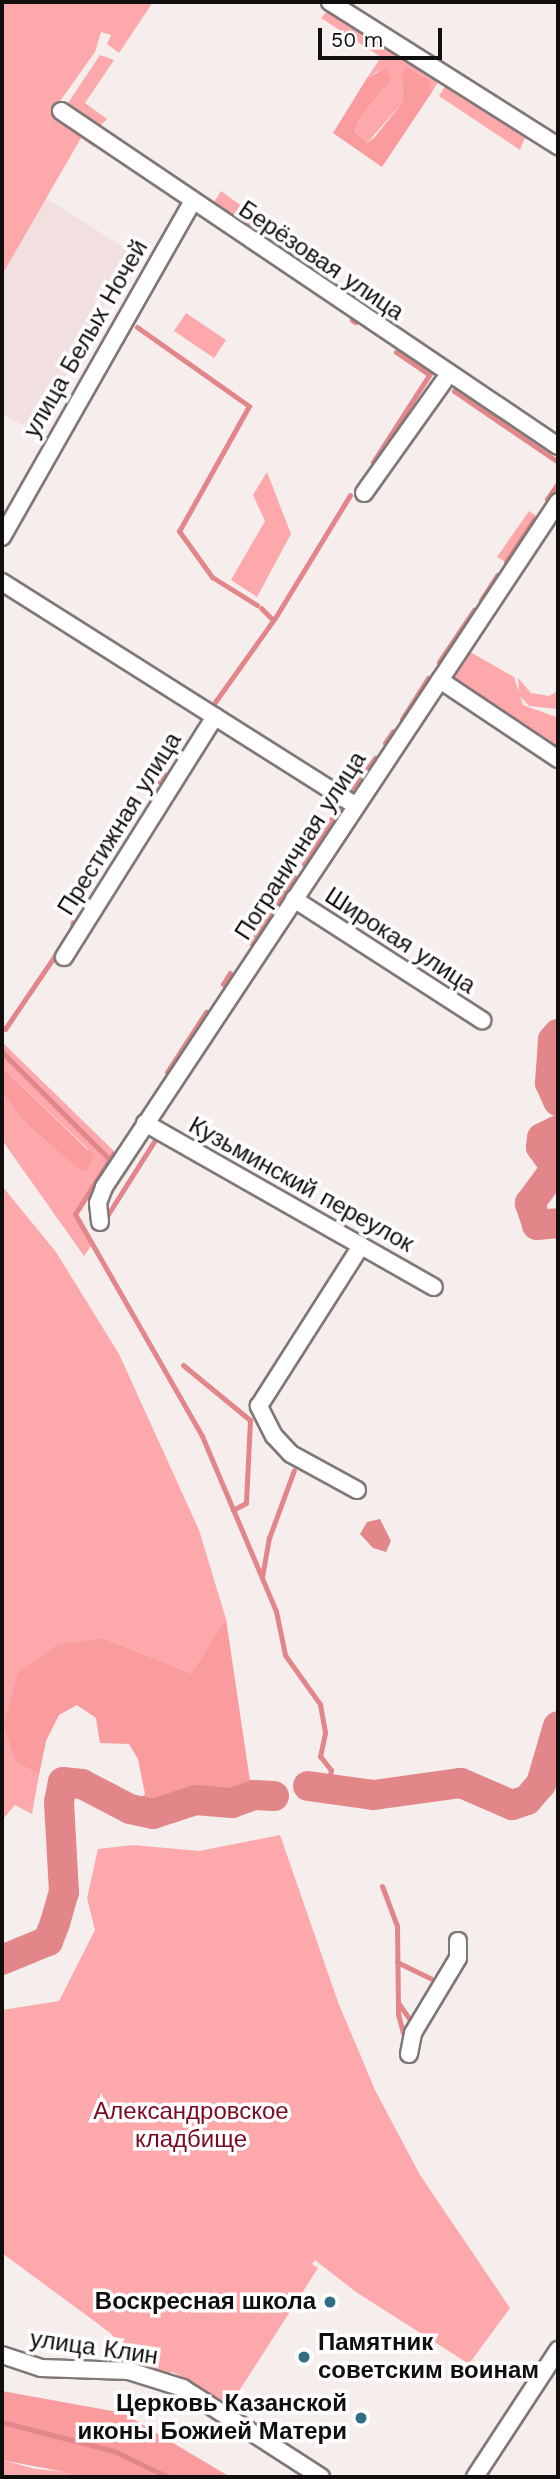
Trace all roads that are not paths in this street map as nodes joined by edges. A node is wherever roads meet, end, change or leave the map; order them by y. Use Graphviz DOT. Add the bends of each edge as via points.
graph roads {
  1 [pos="330,2"];
  2 [pos="61,111"];
  3 [pos="558,146"];
  4 [pos="192,202"];
  5 [pos="449,374"];
  6 [pos="558,446"];
  7 [pos="364,493"];
  8 [pos="558,502"];
  9 [pos="2,537"];
  10 [pos="2,582"];
  11 [pos="440,680"];
  12 [pos="215,716"];
  13 [pos="558,759"];
  14 [pos="355,805"];
  15 [pos="294,899"];
  16 [pos="64,957"];
  17 [pos="482,1020"];
  18 [pos="145,1123"];
  19 [pos="100,1222"];
  20 [pos="361,1246"];
  21 [pos="434,1287"];
  22 [pos="357,1490"];
  23 [pos="457,1941"];
  24 [pos="409,2054"];
  25 [pos="558,2350"];
  26 [pos="2,2355"];
  27 [pos="321,2477"];
  28 [pos="475,2477"];
  1 -- 3 [label="street"];
  2 -- 4 [label="street, Берёзовая улица"];
  4 -- 5 [label="street, Берёзовая улица"];
  4 -- 9 [label="street, улица Белых Ночей"];
  5 -- 6 [label="street, Берёзовая улица"];
  5 -- 7 [label="street"];
  8 -- 11 [label="street, Пограничная улица"];
  10 -- 12 [label="street"];
  11 -- 13 [label="street"];
  11 -- 14 [label="street, Пограничная улица"];
  12 -- 14 [label="street"];
  12 -- 16 [label="street, Престижная улица"];
  14 -- 15 [label="street, Пограничная улица"];
  15 -- 17 [label="street, Широкая улица"];
  15 -- 18 [label="street, Пограничная улица"];
  18 -- 19 [label="street, Пограничная улица" via="104,1186 98,1203"];
  18 -- 20 [label="street, Кузьминский переулок"];
  20 -- 21 [label="street, Кузьминский переулок"];
  20 -- 22 [label="street" via="259,1406 274,1436 291,1454"];
  23 -- 24 [label="street" via="458,1958 413,2033"];
  25 -- 28 [label="street"];
  26 -- 27 [label="street, улица Клин" via="41,2368 129,2371 184,2388"];
}
